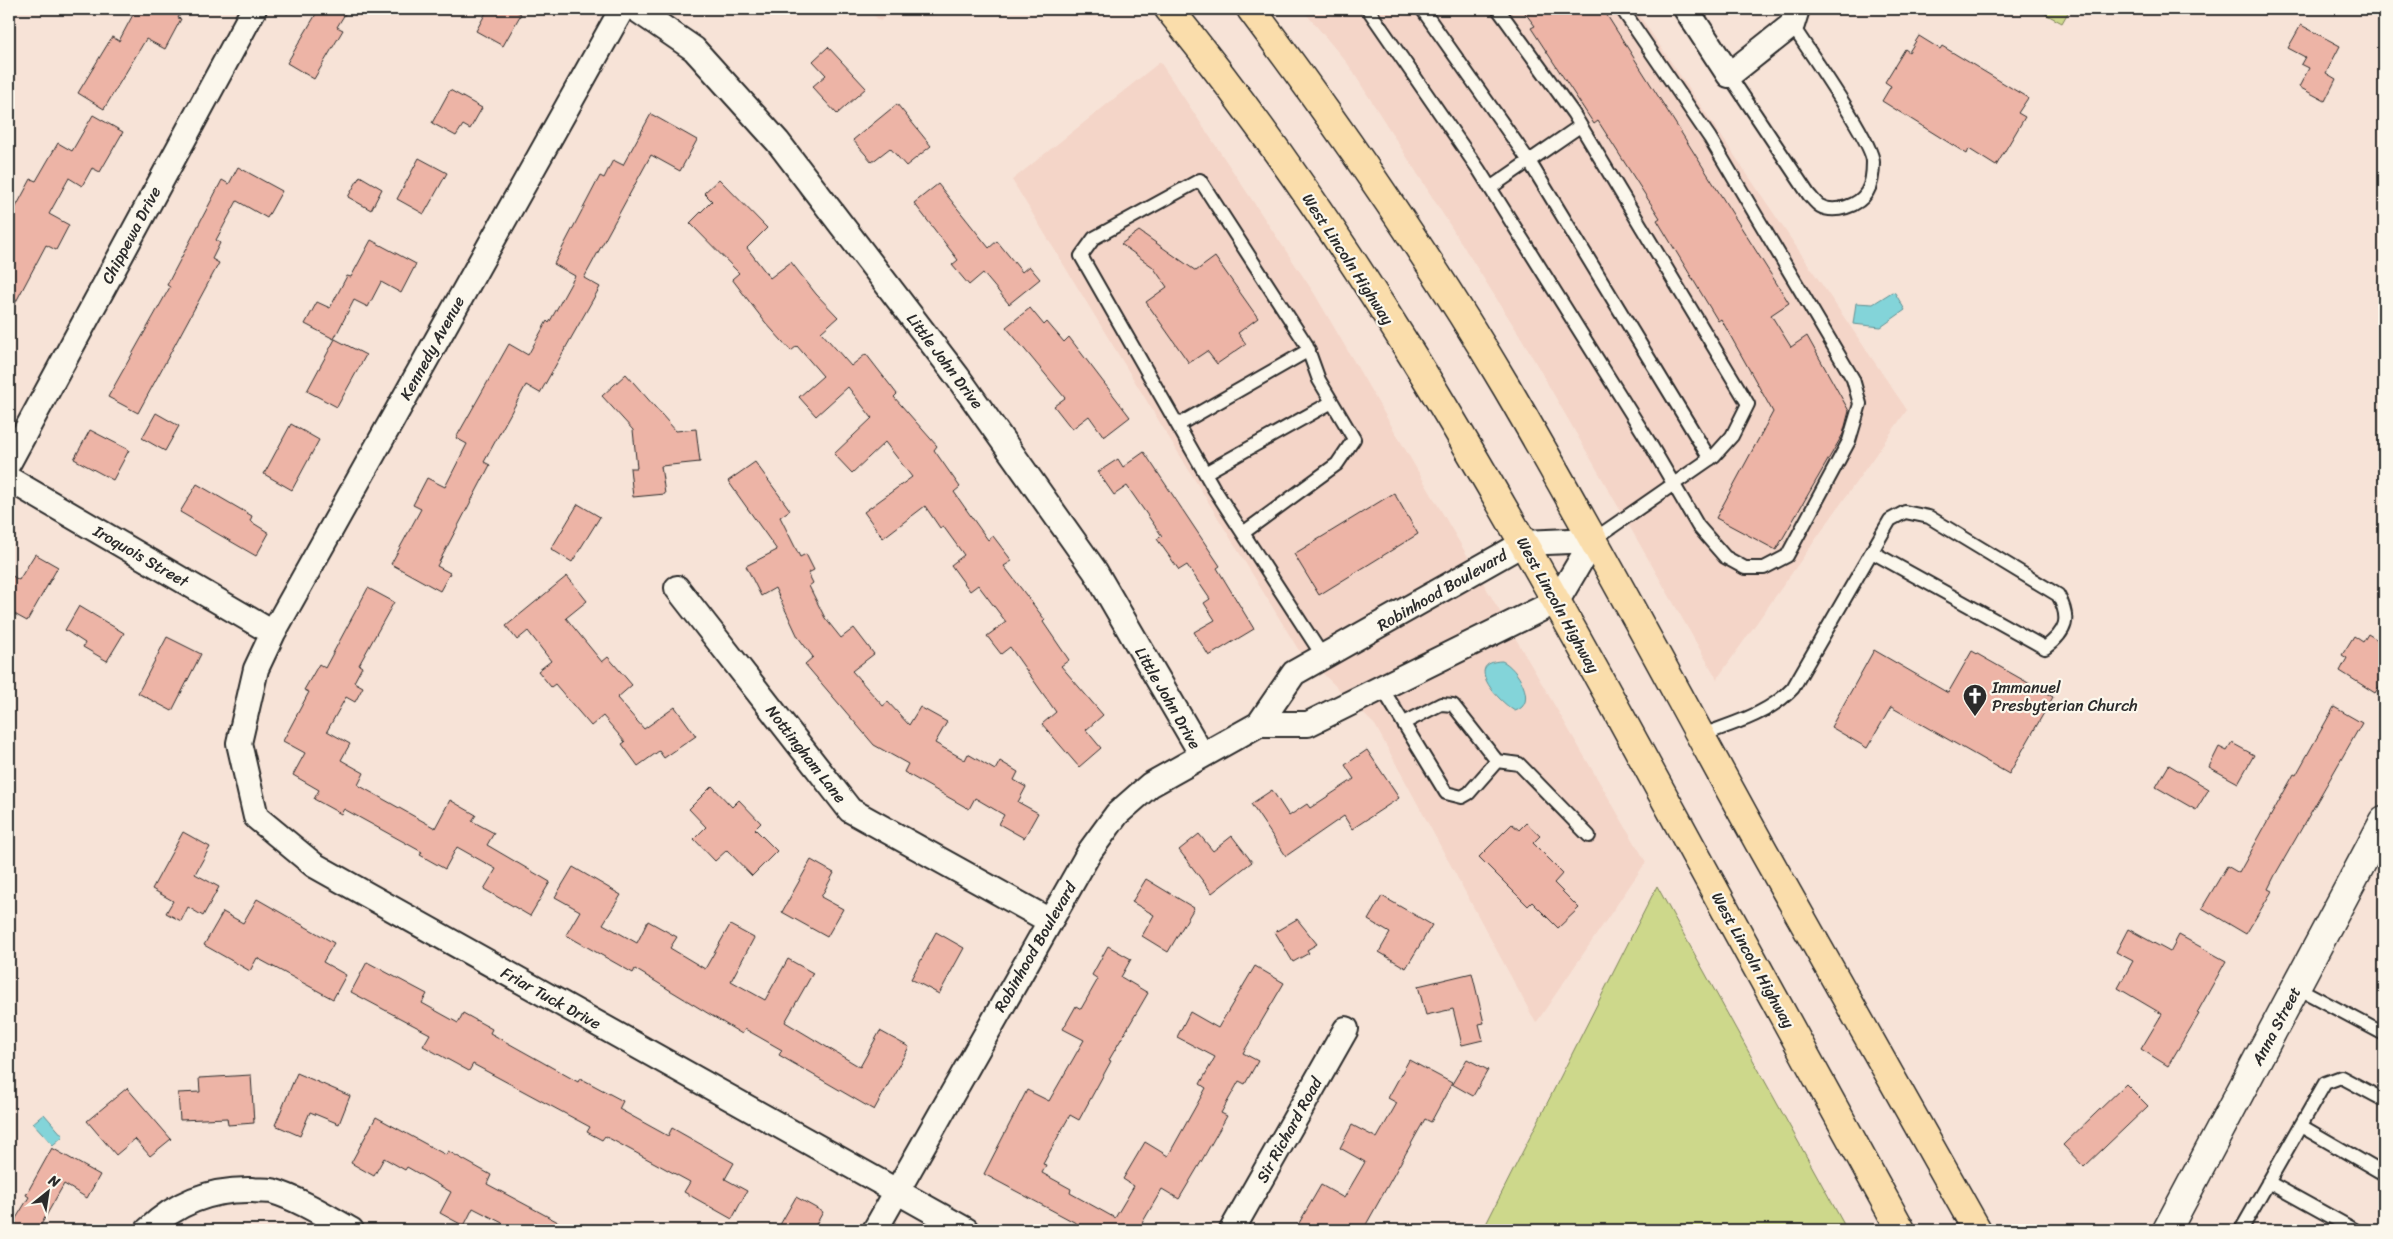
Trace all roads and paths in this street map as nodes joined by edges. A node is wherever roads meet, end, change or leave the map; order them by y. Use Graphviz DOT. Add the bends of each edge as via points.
graph roads {
  1 [pos="254,9"];
  2 [pos="622,9"];
  3 [pos="636,9"];
  4 [pos="1169,9"];
  5 [pos="1251,9"];
  6 [pos="1368,9"];
  7 [pos="1422,9"];
  8 [pos="1498,9"];
  9 [pos="1622,9"];
  10 [pos="1686,9"];
  11 [pos="1794,17"];
  12 [pos="1729,75"];
  13 [pos="1580,126"];
  14 [pos="1529,161"];
  15 [pos="1490,188"];
  16 [pos="1308,350"];
  17 [pos="1332,402"];
  18 [pos="1178,425"];
  19 [pos="1710,459"];
  20 [pos="9,462"];
  21 [pos="1205,473"];
  22 [pos="9,479"];
  23 [pos="1674,486"];
  24 [pos="1243,533"];
  25 [pos="1593,540"];
  26 [pos="1524,543"];
  27 [pos="1872,552"];
  28 [pos="677,588"];
  29 [pos="1556,601"];
  30 [pos="273,633"];
  31 [pos="1324,658"];
  32 [pos="1382,688"];
  33 [pos="250,691"];
  34 [pos="1404,723"];
  35 [pos="1259,724"];
  36 [pos="1702,735"];
  37 [pos="1202,755"];
  38 [pos="1497,761"];
  39 [pos="2384,821"];
  40 [pos="1589,836"];
  41 [pos="1050,921"];
  42 [pos="2296,987"];
  43 [pos="1346,1029"];
  44 [pos="2384,1034"];
  45 [pos="2384,1100"];
  46 [pos="2301,1126"];
  47 [pos="2384,1174"];
  48 [pos="2268,1182"];
  49 [pos="896,1191"];
  50 [pos="148,1230"];
  51 [pos="351,1230"];
  52 [pos="875,1230"];
  53 [pos="966,1230"];
  54 [pos="1232,1230"];
  55 [pos="1901,1230"];
  56 [pos="1977,1230"];
  57 [pos="2167,1230"];
  58 [pos="2241,1230"];
  59 [pos="2356,1230"];
  1 -- 20 [label="street, Chippewa Drive"];
  2 -- 30 [label="street, Kennedy Avenue"];
  3 -- 37 [label="street, Little John Drive" via="694,49 778,142 957,376 1095,572"];
  4 -- 26 [label="main road, West Lincoln Highway" via="1208,56 1335,236"];
  5 -- 25 [label="main road" via="1323,105 1412,235 1505,385"];
  6 -- 15 [label="lane"];
  7 -- 14 [label="lane"];
  8 -- 13 [label="lane"];
  9 -- 23 [label="lane" via="1710,138 1853,379 1860,404 1849,440 1787,556 1764,568 1745,568 1725,557 1698,526"];
  10 -- 12 [label="street"];
  11 -- 12 [label="street"];
  11 -- 12 [label="lane" via="1864,137 1873,160 1866,193 1854,204 1840,209 1819,206"];
  13 -- 14 [label="lane"];
  13 -- 19 [label="lane" via="1748,404 1732,436"];
  14 -- 15 [label="lane"];
  14 -- 19 [label="lane"];
  15 -- 23 [label="lane"];
  16 -- 17 [label="lane" via="1318,380"];
  16 -- 18 [label="lane"];
  16 -- 18 [label="lane" via="1200,180 1094,238 1081,256"];
  17 -- 21 [label="lane"];
  17 -- 24 [label="lane" via="1354,440 1337,464"];
  18 -- 21 [label="lane"];
  19 -- 23 [label="lane"];
  21 -- 24 [label="lane"];
  22 -- 30 [label="street, Iroquois Street"];
  23 -- 25 [label="lane"];
  24 -- 31 [label="lane"];
  25 -- 26 [label="street, Robinhood Boulevard"];
  25 -- 29 [label="street"];
  25 -- 36 [label="main road"];
  26 -- 29 [label="main road, West Lincoln Highway"];
  26 -- 31 [label="street, Robinhood Boulevard"];
  27 -- 27 [label="lane" via="1890,520 1905,512 1929,517 2058,595 2066,610 2064,628 2057,639 2045,648"];
  27 -- 36 [label="lane" via="1793,688 1781,701 1765,711"];
  28 -- 41 [label="street, Nottingham Lane" via="850,810"];
  29 -- 32 [label="street, Robinhood Boulevard"];
  29 -- 55 [label="main road, West Lincoln Highway"];
  30 -- 33 [label="street, Kennedy Avenue" via="256,669"];
  31 -- 35 [label="street, Robinhood Boulevard" via="1294,673"];
  32 -- 34 [label="lane"];
  32 -- 35 [label="street, Robinhood Boulevard" via="1308,724"];
  33 -- 49 [label="street, Friar Tuck Drive" via="239,743 256,817 314,865"];
  34 -- 38 [label="lane" via="1441,704 1452,706"];
  34 -- 38 [label="lane" via="1446,793 1453,796 1462,797 1469,793"];
  35 -- 37 [label="street, Robinhood Boulevard"];
  36 -- 56 [label="main road" via="1764,852"];
  37 -- 41 [label="street, Robinhood Boulevard" via="1150,786 1117,814 1090,851"];
  38 -- 40 [label="lane" via="1519,764"];
  39 -- 42 [label="street, Anna Street"];
  41 -- 49 [label="street, Robinhood Boulevard"];
  42 -- 44 [label="lane"];
  42 -- 57 [label="street, Anna Street"];
  43 -- 54 [label="street, Sir Richard Road"];
  45 -- 46 [label="lane" via="2340,1077 2325,1083"];
  46 -- 47 [label="lane"];
  46 -- 48 [label="lane"];
  48 -- 58 [label="lane"];
  48 -- 59 [label="lane"];
  49 -- 52 [label="street, Robinhood Boulevard"];
  49 -- 53 [label="street, Friar Tuck Drive"];
  50 -- 51 [label="street" via="163,1216 198,1197 234,1190 271,1191"];
}
